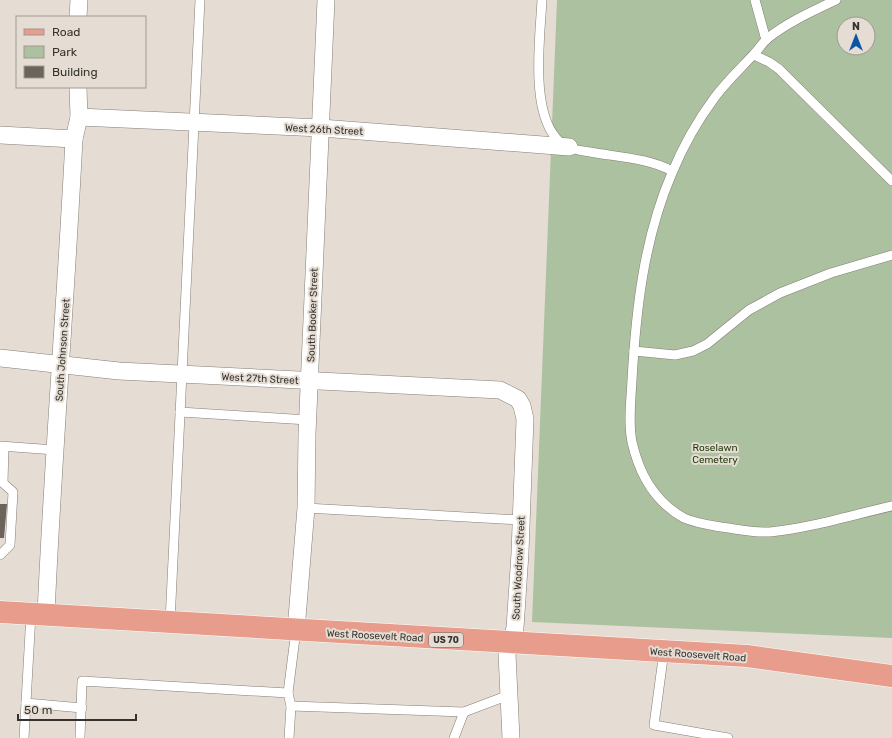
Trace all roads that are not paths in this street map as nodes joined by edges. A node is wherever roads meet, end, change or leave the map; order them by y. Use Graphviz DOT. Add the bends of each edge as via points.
graph roads {
  1 [pos="79,0"];
  2 [pos="200,0"];
  3 [pos="326,0"];
  4 [pos="542,0"];
  5 [pos="755,0"];
  6 [pos="836,0"];
  7 [pos="78,16"];
  8 [pos="766,40"];
  9 [pos="754,54"];
  10 [pos="78,88"];
  11 [pos="79,117"];
  12 [pos="194,122"];
  13 [pos="321,128"];
  14 [pos="0,135"];
  15 [pos="74,139"];
  16 [pos="569,147"];
  17 [pos="672,171"];
  18 [pos="892,181"];
  19 [pos="892,255"];
  20 [pos="634,351"];
  21 [pos="0,358"];
  22 [pos="62,365"];
  23 [pos="182,374"];
  24 [pos="310,380"];
  25 [pos="518,399"];
  26 [pos="180,412"];
  27 [pos="308,420"];
  28 [pos="2,446"];
  29 [pos="55,450"];
  30 [pos="2,484"];
  31 [pos="892,506"];
  32 [pos="306,508"];
  33 [pos="521,520"];
  34 [pos="0,555"];
  35 [pos="0,612"];
  36 [pos="39,614"];
  37 [pos="170,623"];
  38 [pos="296,630"];
  39 [pos="510,643"];
  40 [pos="664,651"];
  41 [pos="892,676"];
  42 [pos="288,692"];
  43 [pos="509,695"];
  44 [pos="26,703"];
  45 [pos="291,706"];
  46 [pos="82,708"];
  47 [pos="464,712"];
  48 [pos="24,738"];
  49 [pos="80,738"];
  50 [pos="289,738"];
  51 [pos="454,738"];
  52 [pos="511,738"];
  53 [pos="728,738"];
  1 -- 7 [label="street"];
  2 -- 12 [label="lane"];
  3 -- 13 [label="street, South Booker Street"];
  4 -- 16 [label="lane" via="539,83 541,103 547,122 557,139"];
  5 -- 8 [label="lane"];
  6 -- 8 [label="lane" via="782,28"];
  8 -- 9 [label="lane"];
  9 -- 17 [label="lane" via="733,74 714,99"];
  9 -- 18 [label="lane" via="779,70"];
  10 -- 11 [label="street, South Johnson Street"];
  11 -- 12 [label="street, West 26th Street"];
  11 -- 15 [label="street, South Johnson Street"];
  12 -- 13 [label="street, West 26th Street"];
  12 -- 23 [label="lane"];
  13 -- 16 [label="street, West 26th Street"];
  13 -- 24 [label="street, South Booker Street"];
  14 -- 15 [label="street"];
  15 -- 22 [label="street, South Johnson Street"];
  16 -- 17 [label="lane" via="654,164"];
  17 -- 20 [label="lane" via="645,258"];
  19 -- 20 [label="lane" via="831,273 780,293 749,310 707,344 693,351 674,355"];
  20 -- 31 [label="lane" via="630,422 636,457 645,479 654,492 685,518 708,525 769,532"];
  21 -- 22 [label="street, West 27th Street"];
  22 -- 23 [label="street, West 27th Street"];
  22 -- 29 [label="street, South Johnson Street"];
  23 -- 24 [label="street, West 27th Street"];
  23 -- 26 [label="lane"];
  24 -- 25 [label="street, West 27th Street" via="481,387 500,390"];
  24 -- 27 [label="street, South Booker Street"];
  25 -- 33 [label="street, South Woodrow Street" via="525,419"];
  26 -- 27 [label="lane"];
  26 -- 37 [label="lane"];
  27 -- 32 [label="street, South Booker Street"];
  28 -- 29 [label="lane"];
  28 -- 30 [label="lane"];
  29 -- 36 [label="street, South Johnson Street"];
  30 -- 34 [label="lane" via="13,492 10,546"];
  32 -- 33 [label="lane"];
  32 -- 38 [label="street, South Booker Street"];
  33 -- 39 [label="street, South Woodrow Street" via="515,628"];
  35 -- 36 [label="main road, West Roosevelt Road / US 70"];
  36 -- 37 [label="main road, West Roosevelt Road / US 70"];
  36 -- 44 [label="lane"];
  37 -- 38 [label="main road, West Roosevelt Road / US 70"];
  38 -- 39 [label="main road, West Roosevelt Road / US 70"];
  38 -- 42 [label="lane"];
  39 -- 40 [label="main road, West Roosevelt Road / US 70"];
  39 -- 43 [label="street, South Woodrow Street" via="507,654"];
  40 -- 41 [label="main road, West Roosevelt Road / US 70" via="748,656"];
  40 -- 53 [label="lane" via="654,725"];
  42 -- 45 [label="lane"];
  42 -- 46 [label="lane" via="82,681"];
  43 -- 47 [label="lane"];
  43 -- 52 [label="street, South Woodrow Street"];
  44 -- 46 [label="lane"];
  44 -- 48 [label="lane"];
  45 -- 47 [label="lane"];
  45 -- 50 [label="lane"];
  46 -- 49 [label="lane"];
  47 -- 51 [label="lane"];
}
